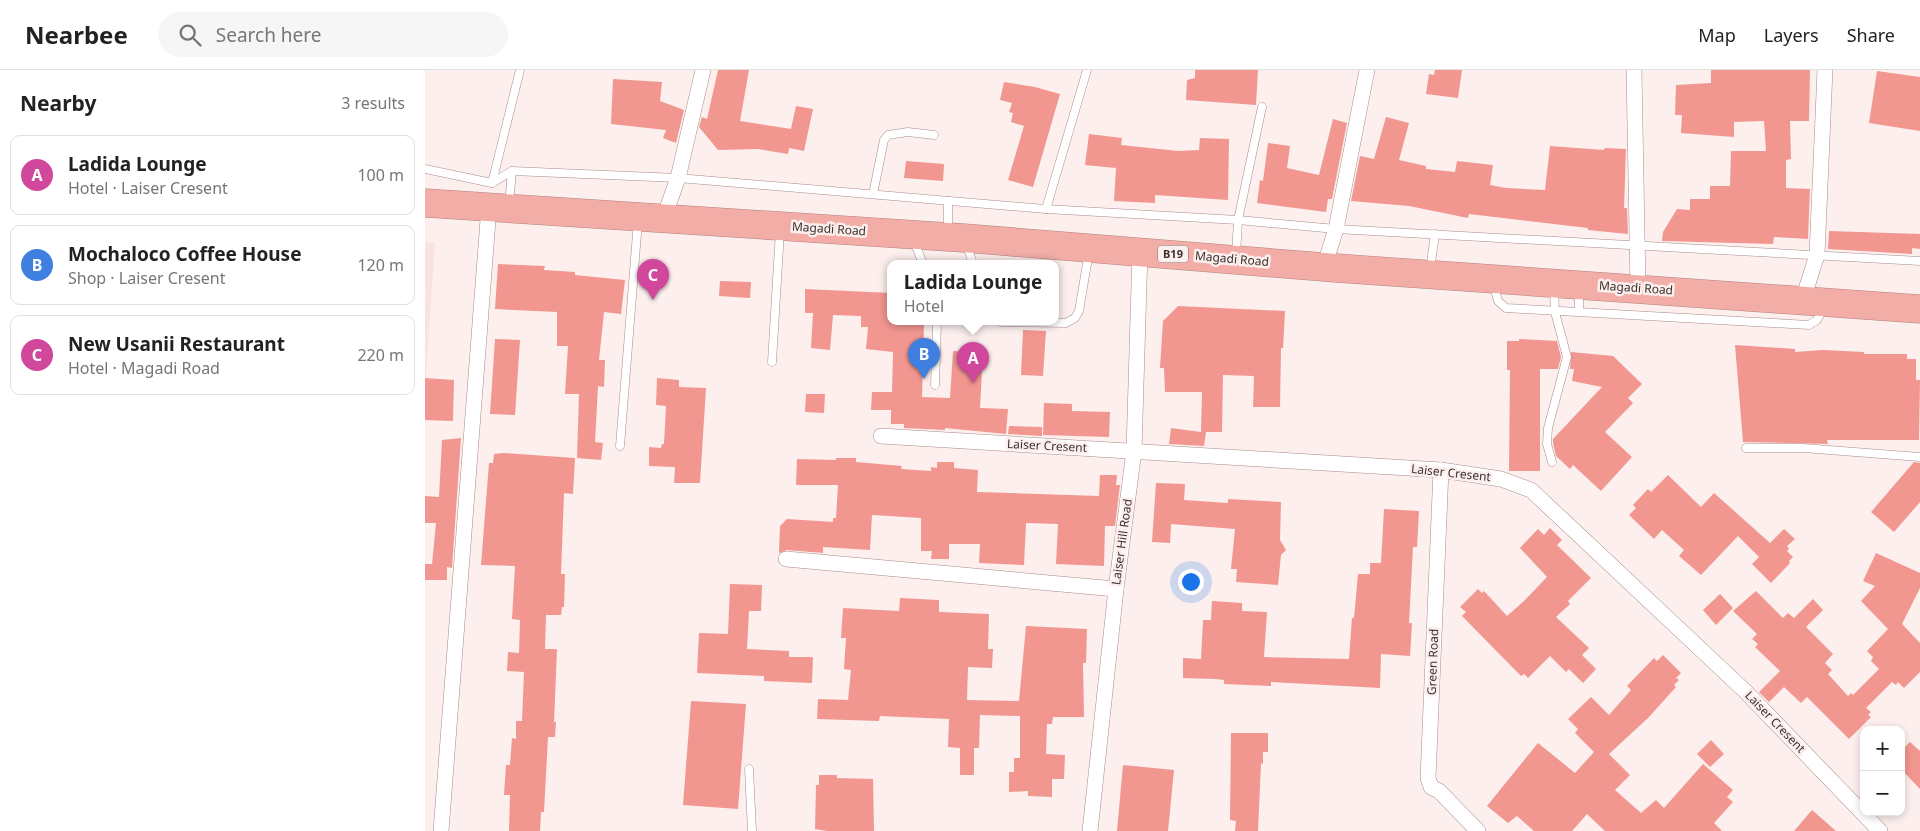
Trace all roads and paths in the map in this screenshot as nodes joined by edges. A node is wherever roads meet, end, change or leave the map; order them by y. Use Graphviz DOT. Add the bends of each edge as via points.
graph roads {
  1 [pos="520,70"];
  2 [pos="703,70"];
  3 [pos="1087,70"];
  4 [pos="1367,70"];
  5 [pos="1634,70"];
  6 [pos="1825,70"];
  7 [pos="1262,107"];
  8 [pos="934,135"];
  9 [pos="425,169"];
  10 [pos="512,171"];
  11 [pos="677,178"];
  12 [pos="873,194"];
  13 [pos="496,200"];
  14 [pos="948,201"];
  15 [pos="425,203"];
  16 [pos="1046,209"];
  17 [pos="651,216"];
  18 [pos="1238,220"];
  19 [pos="780,225"];
  20 [pos="1336,228"];
  21 [pos="1435,234"];
  22 [pos="912,235"];
  23 [pos="956,238"];
  24 [pos="1638,244"];
  25 [pos="1089,248"];
  26 [pos="1140,251"];
  27 [pos="1817,255"];
  28 [pos="1236,259"];
  29 [pos="921,260"];
  30 [pos="970,260"];
  31 [pos="1920,261"];
  32 [pos="1324,267"];
  33 [pos="1430,274"];
  34 [pos="1492,278"];
  35 [pos="1567,283"];
  36 [pos="1638,288"];
  37 [pos="1815,300"];
  38 [pos="1920,309"];
  39 [pos="1579,311"];
  40 [pos="1555,312"];
  41 [pos="1059,322"];
  42 [pos="937,325"];
  43 [pos="772,362"];
  44 [pos="935,386"];
  45 [pos="881,436"];
  46 [pos="620,446"];
  47 [pos="1746,448"];
  48 [pos="1134,451"];
  49 [pos="1920,457"];
  50 [pos="1551,462"];
  51 [pos="1441,470"];
  52 [pos="786,558"];
  53 [pos="1116,589"];
  54 [pos="749,768"];
  55 [pos="441,831"];
  56 [pos="752,831"];
  57 [pos="1090,831"];
  58 [pos="1478,831"];
  59 [pos="1880,831"];
  1 -- 13 [label="lane"];
  2 -- 11 [label="street"];
  3 -- 16 [label="lane"];
  4 -- 20 [label="street"];
  5 -- 24 [label="street"];
  6 -- 27 [label="street"];
  7 -- 18 [label="lane"];
  8 -- 12 [label="lane" via="908,132 888,135"];
  9 -- 13 [label="lane"];
  10 -- 11 [label="lane"];
  10 -- 13 [label="lane"];
  10 -- 13 [label="lane"];
  11 -- 12 [label="lane"];
  11 -- 17 [label="street"];
  12 -- 14 [label="lane"];
  13 -- 15 [label="highway, Magadi Road / B19"];
  13 -- 17 [label="highway, Magadi Road / B19"];
  13 -- 55 [label="street"];
  14 -- 16 [label="lane"];
  14 -- 23 [label="lane"];
  16 -- 18 [label="lane"];
  17 -- 19 [label="highway, Magadi Road / B19"];
  17 -- 46 [label="lane"];
  18 -- 20 [label="lane"];
  18 -- 28 [label="lane"];
  19 -- 22 [label="highway, Magadi Road / B19"];
  19 -- 43 [label="lane"];
  20 -- 21 [label="lane"];
  20 -- 32 [label="street"];
  21 -- 24 [label="lane"];
  21 -- 33 [label="lane"];
  22 -- 23 [label="highway, Magadi Road / B19"];
  22 -- 29 [label="lane"];
  23 -- 25 [label="highway, Magadi Road / B19"];
  23 -- 30 [label="lane"];
  24 -- 27 [label="lane"];
  24 -- 36 [label="street"];
  25 -- 26 [label="highway, Magadi Road / B19"];
  25 -- 41 [label="lane" via="1079,311 1075,318"];
  26 -- 28 [label="highway, Magadi Road / B19"];
  26 -- 48 [label="street, Laiser Hill Road"];
  27 -- 31 [label="lane"];
  27 -- 37 [label="street"];
  28 -- 32 [label="highway, Magadi Road / B19"];
  32 -- 33 [label="highway, Magadi Road / B19"];
  33 -- 34 [label="highway, Magadi Road / B19"];
  34 -- 35 [label="highway, Magadi Road / B19"];
  34 -- 40 [label="lane" via="1498,300 1506,308"];
  35 -- 36 [label="highway, Magadi Road / B19"];
  35 -- 39 [label="lane"];
  35 -- 40 [label="lane"];
  36 -- 37 [label="highway, Magadi Road / B19"];
  37 -- 38 [label="highway, Magadi Road / B19"];
  37 -- 39 [label="lane" via="1817,320 1809,325"];
  39 -- 40 [label="lane"];
  40 -- 50 [label="lane" via="1567,357 1548,428"];
  42 -- 44 [label="lane"];
  45 -- 48 [label="street, Laiser Cresent"];
  47 -- 49 [label="lane" via="1803,448"];
  48 -- 51 [label="street, Laiser Cresent"];
  48 -- 53 [label="street, Laiser Hill Road"];
  51 -- 58 [label="street, Green Road" via="1428,778 1431,788 1439,791"];
  51 -- 59 [label="street, Laiser Cresent" via="1501,479 1531,490 1745,691"];
  52 -- 53 [label="street"];
  53 -- 57 [label="street, Laiser Hill Road"];
  54 -- 56 [label="lane"];
}
